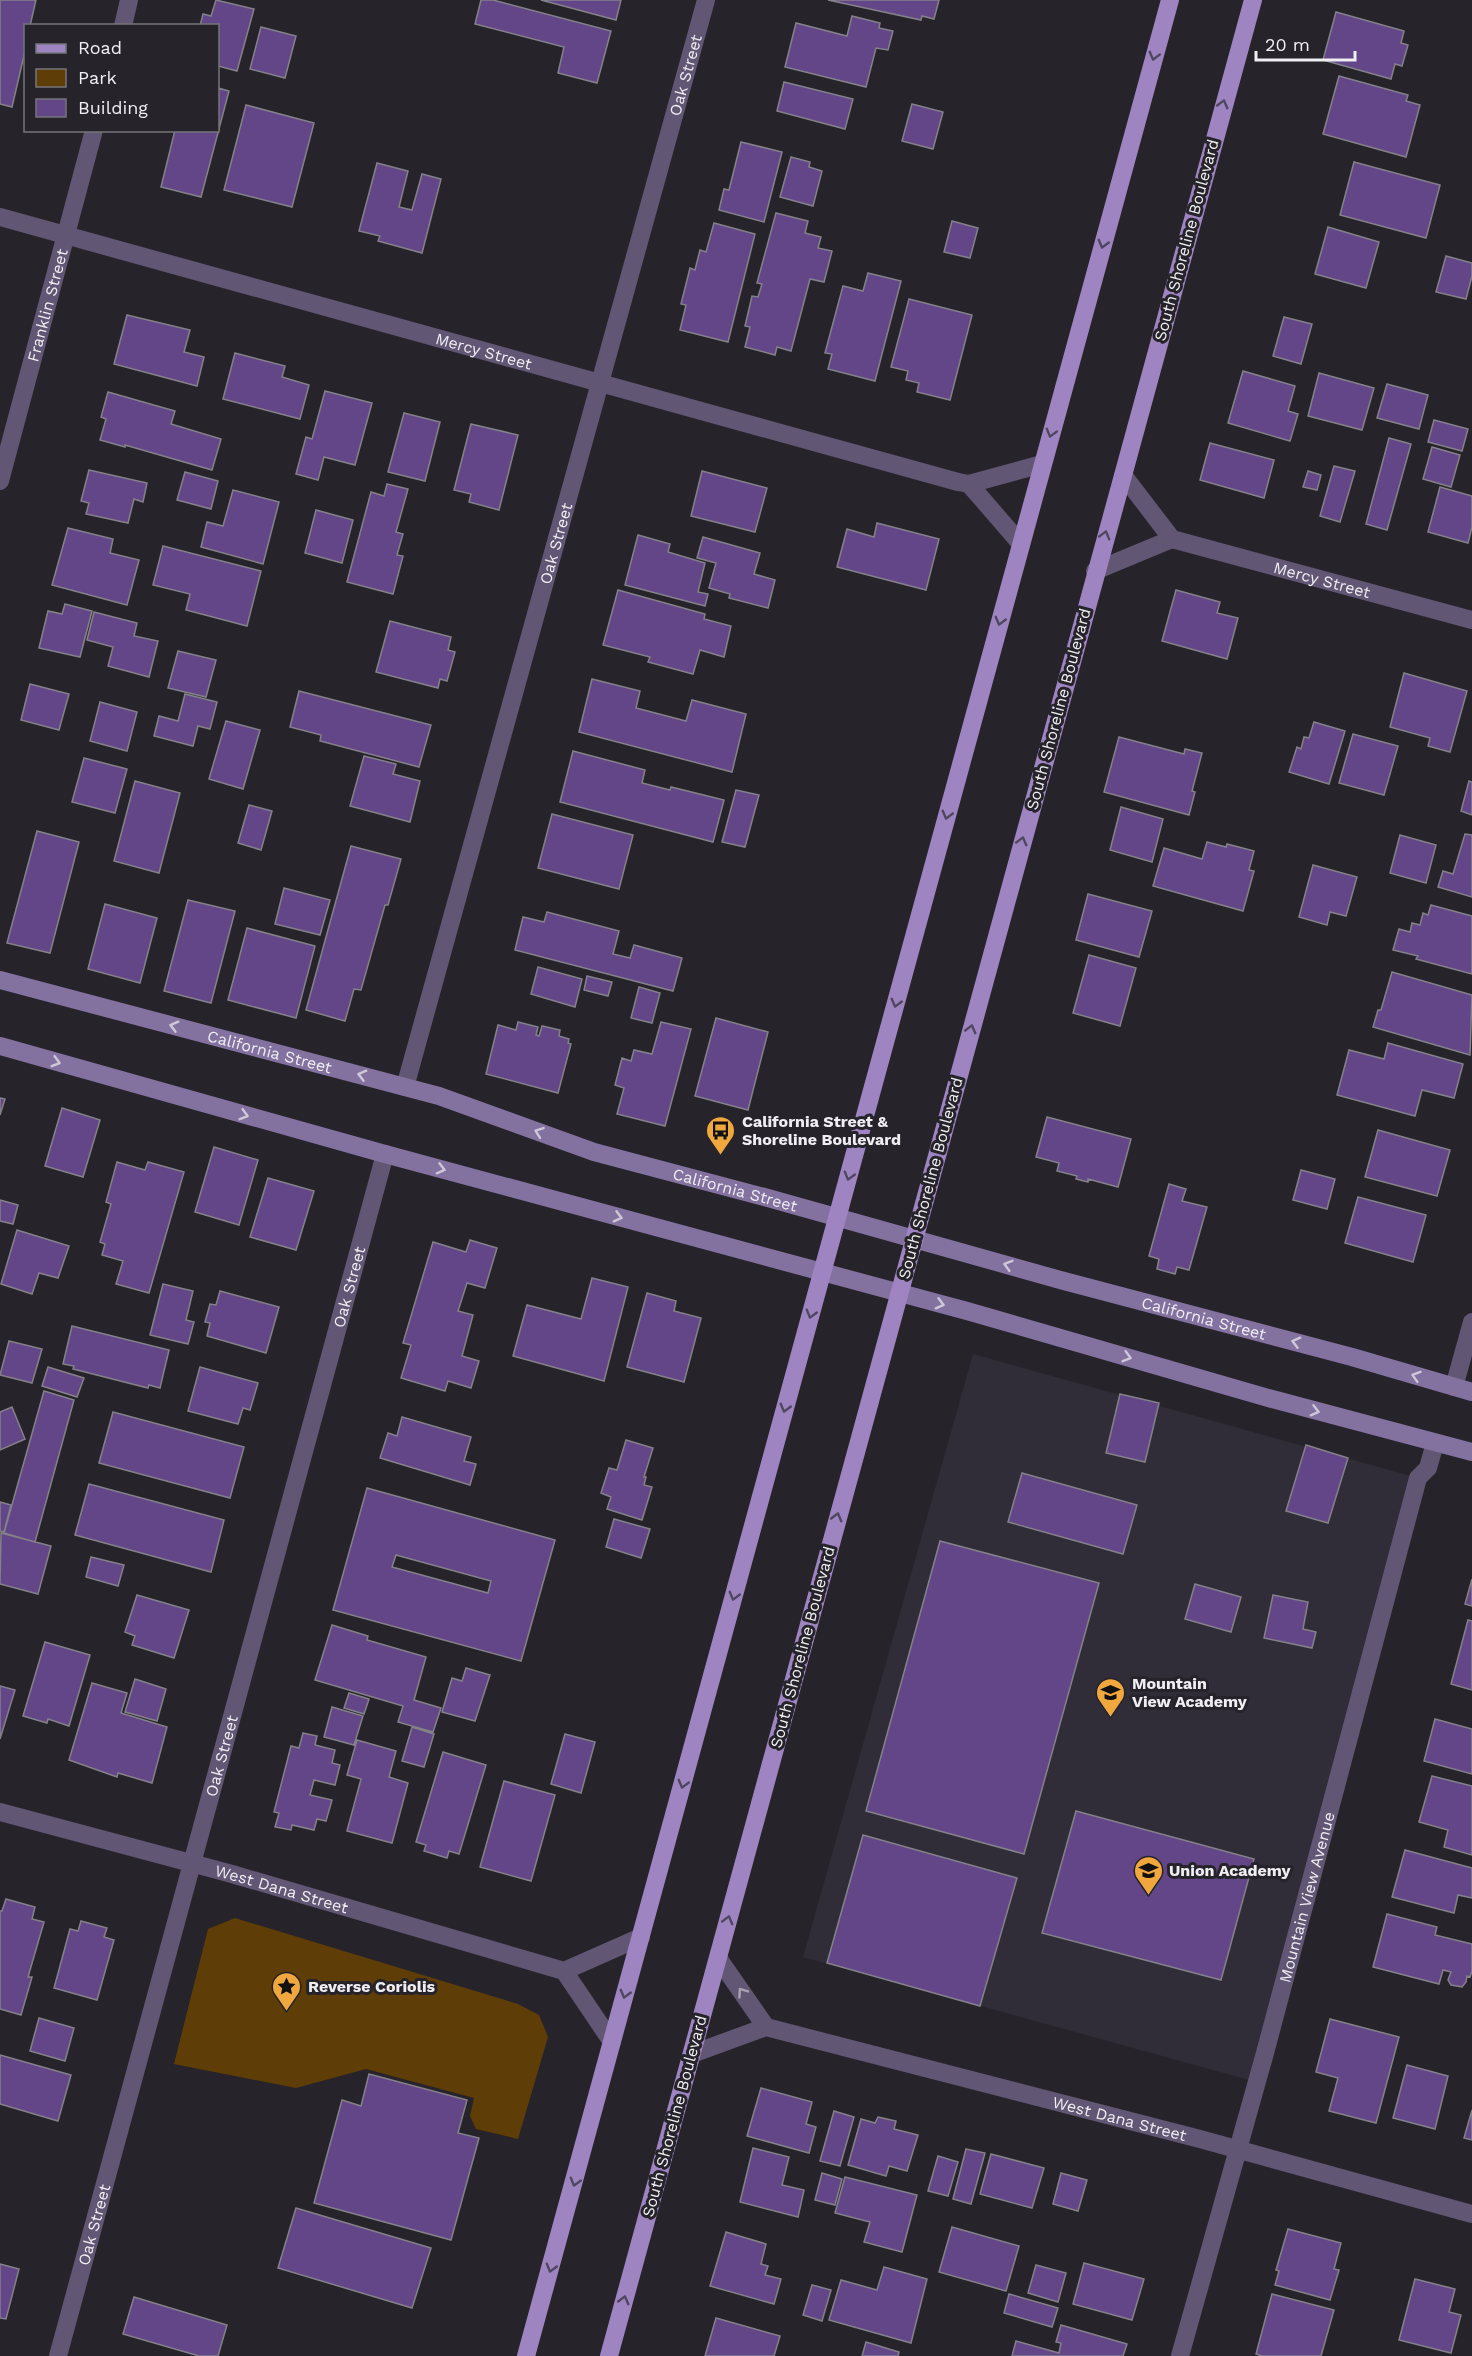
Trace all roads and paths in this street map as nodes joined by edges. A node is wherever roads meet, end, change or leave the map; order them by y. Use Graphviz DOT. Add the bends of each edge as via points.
graph roads {
  1 [pos="129,0"];
  2 [pos="706,0"];
  3 [pos="1170,0"];
  4 [pos="1253,0"];
  5 [pos="123,24"];
  6 [pos="93,132"];
  7 [pos="0,217"];
  8 [pos="66,237"];
  9 [pos="601,383"];
  10 [pos="1042,464"];
  11 [pos="1123,475"];
  12 [pos="0,481"];
  13 [pos="969,484"];
  14 [pos="1172,539"];
  15 [pos="1021,544"];
  16 [pos="1095,571"];
  17 [pos="1472,620"];
  18 [pos="0,980"];
  19 [pos="0,1046"];
  20 [pos="405,1087"];
  21 [pos="385,1154"];
  22 [pos="837,1217"];
  23 [pos="914,1239"];
  24 [pos="823,1272"];
  25 [pos="899,1293"];
  26 [pos="1472,1322"];
  27 [pos="1463,1390"];
  28 [pos="1435,1443"];
  29 [pos="1472,1452"];
  30 [pos="0,1812"];
  31 [pos="191,1863"];
  32 [pos="641,1937"];
  33 [pos="718,1958"];
  34 [pos="564,1971"];
  35 [pos="766,2027"];
  36 [pos="612,2042"];
  37 [pos="692,2054"];
  38 [pos="1239,2150"];
  39 [pos="1472,2214"];
  40 [pos="58,2356"];
  41 [pos="526,2356"];
  42 [pos="609,2356"];
  43 [pos="1180,2356"];
  1 -- 5 [label="street"];
  2 -- 9 [label="street, Oak Street"];
  3 -- 10 [label="main road, one-way"];
  11 -- 4 [label="main road, South Shoreline Boulevard, one-way"];
  6 -- 8 [label="street, Franklin Street"];
  7 -- 8 [label="street, Mercy Street"];
  8 -- 9 [label="street, Mercy Street"];
  8 -- 12 [label="street, Franklin Street"];
  9 -- 13 [label="street, Mercy Street"];
  9 -- 20 [label="street, Oak Street"];
  10 -- 13 [label="street"];
  10 -- 15 [label="main road"];
  11 -- 14 [label="street"];
  16 -- 11 [label="main road, South Shoreline Boulevard, one-way"];
  13 -- 15 [label="street"];
  14 -- 16 [label="street"];
  14 -- 17 [label="street, Mercy Street"];
  15 -- 22 [label="main road, one-way"];
  23 -- 16 [label="main road, South Shoreline Boulevard, one-way"];
  20 -- 18 [label="main road, California Street, one-way"];
  19 -- 21 [label="main road, one-way"];
  22 -- 20 [label="main road, California Street, one-way" via="594,1152"];
  21 -- 24 [label="main road, one-way"];
  21 -- 31 [label="street, Oak Street"];
  22 -- 23 [label="main road, California Street"];
  22 -- 24 [label="main road"];
  23 -- 25 [label="main road, South Shoreline Boulevard"];
  27 -- 23 [label="main road, California Street, one-way"];
  24 -- 25 [label="main road"];
  24 -- 32 [label="main road, one-way"];
  25 -- 28 [label="main road, one-way"];
  33 -- 25 [label="main road, South Shoreline Boulevard, one-way"];
  26 -- 27 [label="street"];
  28 -- 29 [label="main road"];
  28 -- 38 [label="street, Mountain View Avenue" via="1428,1468 1418,1478"];
  30 -- 31 [label="street, West Dana Street"];
  31 -- 34 [label="street, West Dana Street"];
  31 -- 40 [label="street, Oak Street"];
  32 -- 34 [label="street"];
  32 -- 36 [label="main road, one-way"];
  35 -- 33 [label="street, one-way"];
  33 -- 37 [label="main road, South Shoreline Boulevard"];
  34 -- 36 [label="street"];
  35 -- 37 [label="street"];
  35 -- 38 [label="street, West Dana Street"];
  36 -- 41 [label="main road, one-way"];
  42 -- 37 [label="main road, South Shoreline Boulevard, one-way"];
  38 -- 39 [label="street, West Dana Street"];
  38 -- 43 [label="street, Mountain View Avenue"];
}
